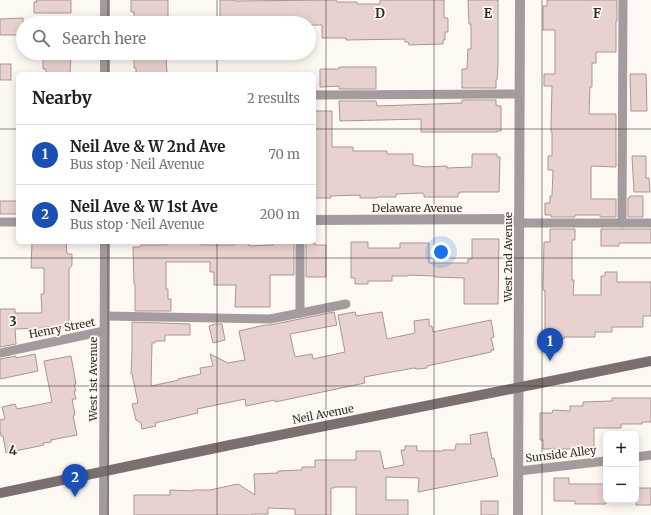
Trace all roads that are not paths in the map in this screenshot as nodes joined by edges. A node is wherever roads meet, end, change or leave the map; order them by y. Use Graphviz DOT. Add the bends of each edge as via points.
graph roads {
  1 [pos="105,0"];
  2 [pos="520,0"];
  3 [pos="623,0"];
  4 [pos="105,16"];
  5 [pos="105,60"];
  6 [pos="105,72"];
  7 [pos="520,94"];
  8 [pos="316,95"];
  9 [pos="316,220"];
  10 [pos="0,222"];
  11 [pos="16,222"];
  12 [pos="520,223"];
  13 [pos="622,223"];
  14 [pos="651,223"];
  15 [pos="105,244"];
  16 [pos="300,244"];
  17 [pos="346,304"];
  18 [pos="300,313"];
  19 [pos="105,316"];
  20 [pos="104,331"];
  21 [pos="0,352"];
  22 [pos="651,361"];
  23 [pos="519,388"];
  24 [pos="651,455"];
  25 [pos="639,457"];
  26 [pos="603,461"];
  27 [pos="105,471"];
  28 [pos="519,471"];
  29 [pos="0,493"];
  30 [pos="104,515"];
  31 [pos="518,515"];
  1 -- 4 [label="street"];
  2 -- 7 [label="street, West 2nd Avenue"];
  3 -- 13 [label="lane"];
  5 -- 6 [label="street"];
  7 -- 8 [label="lane"];
  7 -- 12 [label="street, West 2nd Avenue"];
  9 -- 12 [label="street, Delaware Avenue" via="503,219"];
  10 -- 11 [label="lane"];
  12 -- 13 [label="lane"];
  12 -- 23 [label="street, West 2nd Avenue"];
  13 -- 14 [label="lane"];
  15 -- 19 [label="street, West 1st Avenue"];
  16 -- 18 [label="lane"];
  17 -- 18 [label="lane"];
  18 -- 19 [label="lane" via="270,319"];
  19 -- 20 [label="street, West 1st Avenue"];
  20 -- 21 [label="lane, Henry Street"];
  20 -- 27 [label="street, West 1st Avenue"];
  22 -- 23 [label="street, Neil Avenue"];
  23 -- 27 [label="street, Neil Avenue"];
  23 -- 28 [label="street, West 2nd Avenue"];
  24 -- 25 [label="lane"];
  26 -- 28 [label="lane, Sunside Alley"];
  27 -- 29 [label="street, Neil Avenue"];
  27 -- 30 [label="street, West 1st Avenue"];
  28 -- 31 [label="street, West 2nd Avenue"];
}
